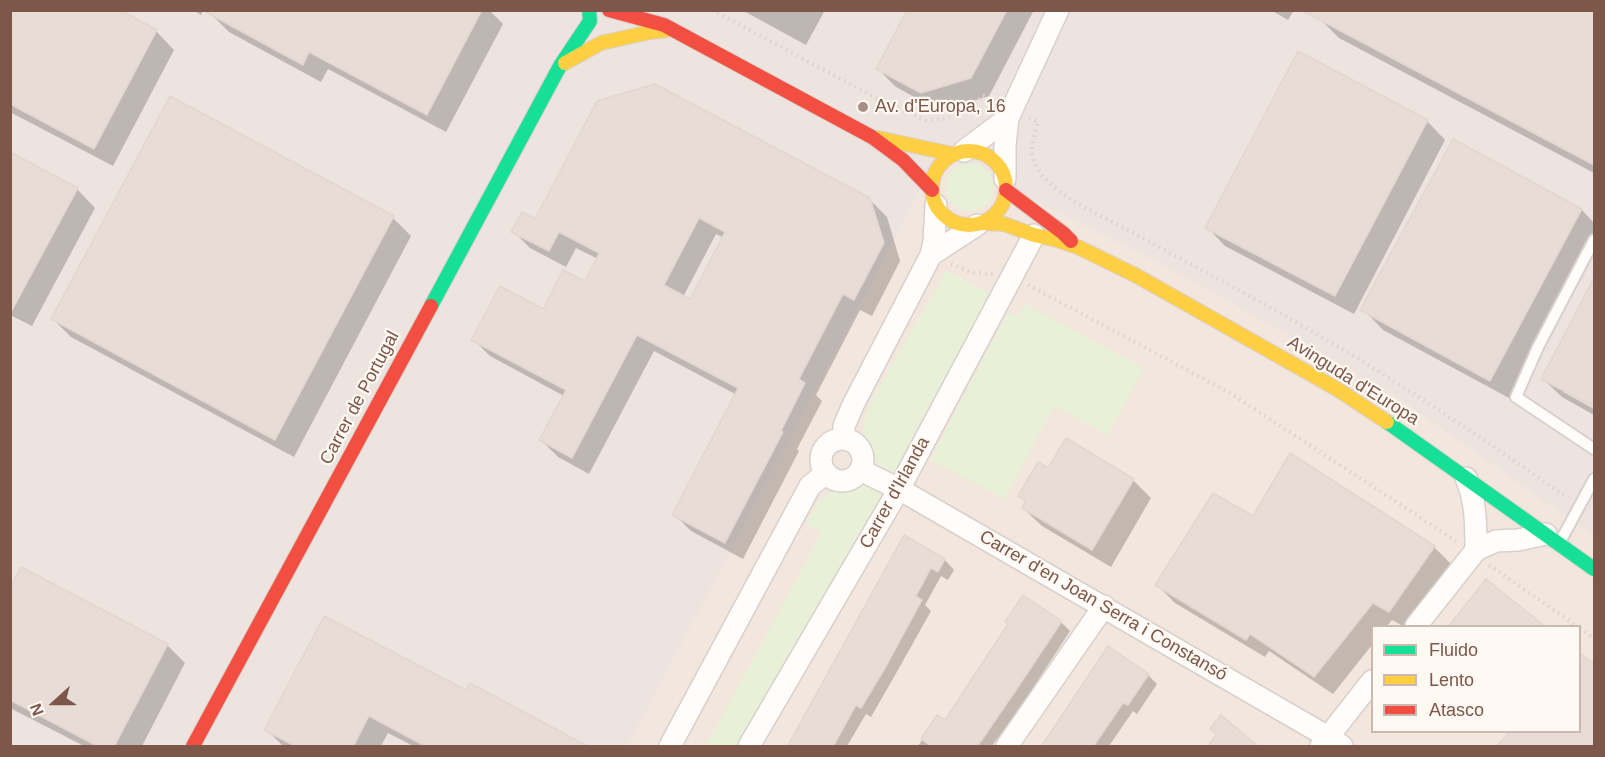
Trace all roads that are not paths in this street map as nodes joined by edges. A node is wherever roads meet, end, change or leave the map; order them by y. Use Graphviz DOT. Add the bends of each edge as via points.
graph roads {
  1 [pos="589,10"];
  2 [pos="609,10"];
  3 [pos="656,10"];
  4 [pos="1058,10"];
  5 [pos="668,27"];
  6 [pos="560,66"];
  7 [pos="1010,114"];
  8 [pos="872,136"];
  9 [pos="958,152"];
  10 [pos="1006,185"];
  11 [pos="934,197"];
  12 [pos="980,224"];
  13 [pos="1034,235"];
  14 [pos="1594,240"];
  15 [pos="1078,247"];
  16 [pos="931,255"];
  17 [pos="844,439"];
  18 [pos="1594,449"];
  19 [pos="860,470"];
  20 [pos="826,473"];
  21 [pos="1466,478"];
  22 [pos="1594,479"];
  23 [pos="899,489"];
  24 [pos="1508,507"];
  25 [pos="1476,528"];
  26 [pos="1552,539"];
  27 [pos="1496,541"];
  28 [pos="1475,552"];
  29 [pos="1594,568"];
  30 [pos="1104,606"];
  31 [pos="1418,625"];
  32 [pos="1371,682"];
  33 [pos="1330,743"];
  34 [pos="193,747"];
  35 [pos="670,747"];
  36 [pos="749,747"];
  37 [pos="1007,747"];
  1 -- 6 [label="street, Carrer de Portugal" via="590,21"];
  2 -- 5 [label="street"];
  3 -- 5 [label="street"];
  4 -- 7 [label="street"];
  5 -- 6 [label="street" via="601,43"];
  5 -- 8 [label="street"];
  6 -- 34 [label="street, Carrer de Portugal"];
  7 -- 9 [label="street"];
  7 -- 10 [label="street" via="1005,146"];
  8 -- 9 [label="street"];
  8 -- 11 [label="street" via="903,160"];
  9 -- 10 [label="street" via="978,151 991,157 1000,167"];
  9 -- 11 [label="street" via="937,169"];
  10 -- 12 [label="street" via="999,210"];
  10 -- 15 [label="street, Avinguda d'Europa"];
  11 -- 12 [label="street" via="943,215 953,222"];
  11 -- 16 [label="street"];
  12 -- 13 [label="street, Avinguda d'Europa" via="1004,224"];
  12 -- 16 [label="street"];
  13 -- 15 [label="street, Avinguda d'Europa"];
  13 -- 23 [label="street, Carrer d'Irlanda"];
  14 -- 18 [label="lane" via="1516,398"];
  15 -- 21 [label="street, Avinguda d'Europa" via="1137,276 1336,389"];
  16 -- 17 [label="street" via="854,403 844,426"];
  17 -- 19 [label="street" via="861,453"];
  17 -- 20 [label="street" via="831,442 823,451 821,462"];
  19 -- 20 [label="street" via="846,481 834,480"];
  19 -- 23 [label="street, Carrer d'en Joan Serra i Constansó"];
  20 -- 35 [label="street" via="810,486"];
  21 -- 24 [label="street, Avinguda d'Europa"];
  21 -- 25 [label="street"];
  22 -- 26 [label="lane" via="1579,507"];
  23 -- 30 [label="street, Carrer d'en Joan Serra i Constansó"];
  23 -- 36 [label="street, Carrer d'Irlanda"];
  24 -- 25 [label="street"];
  24 -- 26 [label="street, Avinguda d'Europa"];
  24 -- 27 [label="street"];
  25 -- 28 [label="street"];
  26 -- 27 [label="street"];
  26 -- 29 [label="street, Avinguda d'Europa"];
  27 -- 28 [label="street"];
  28 -- 31 [label="street"];
  30 -- 33 [label="street, Carrer d'en Joan Serra i Constansó"];
  30 -- 37 [label="street"];
  32 -- 33 [label="street"];
}
